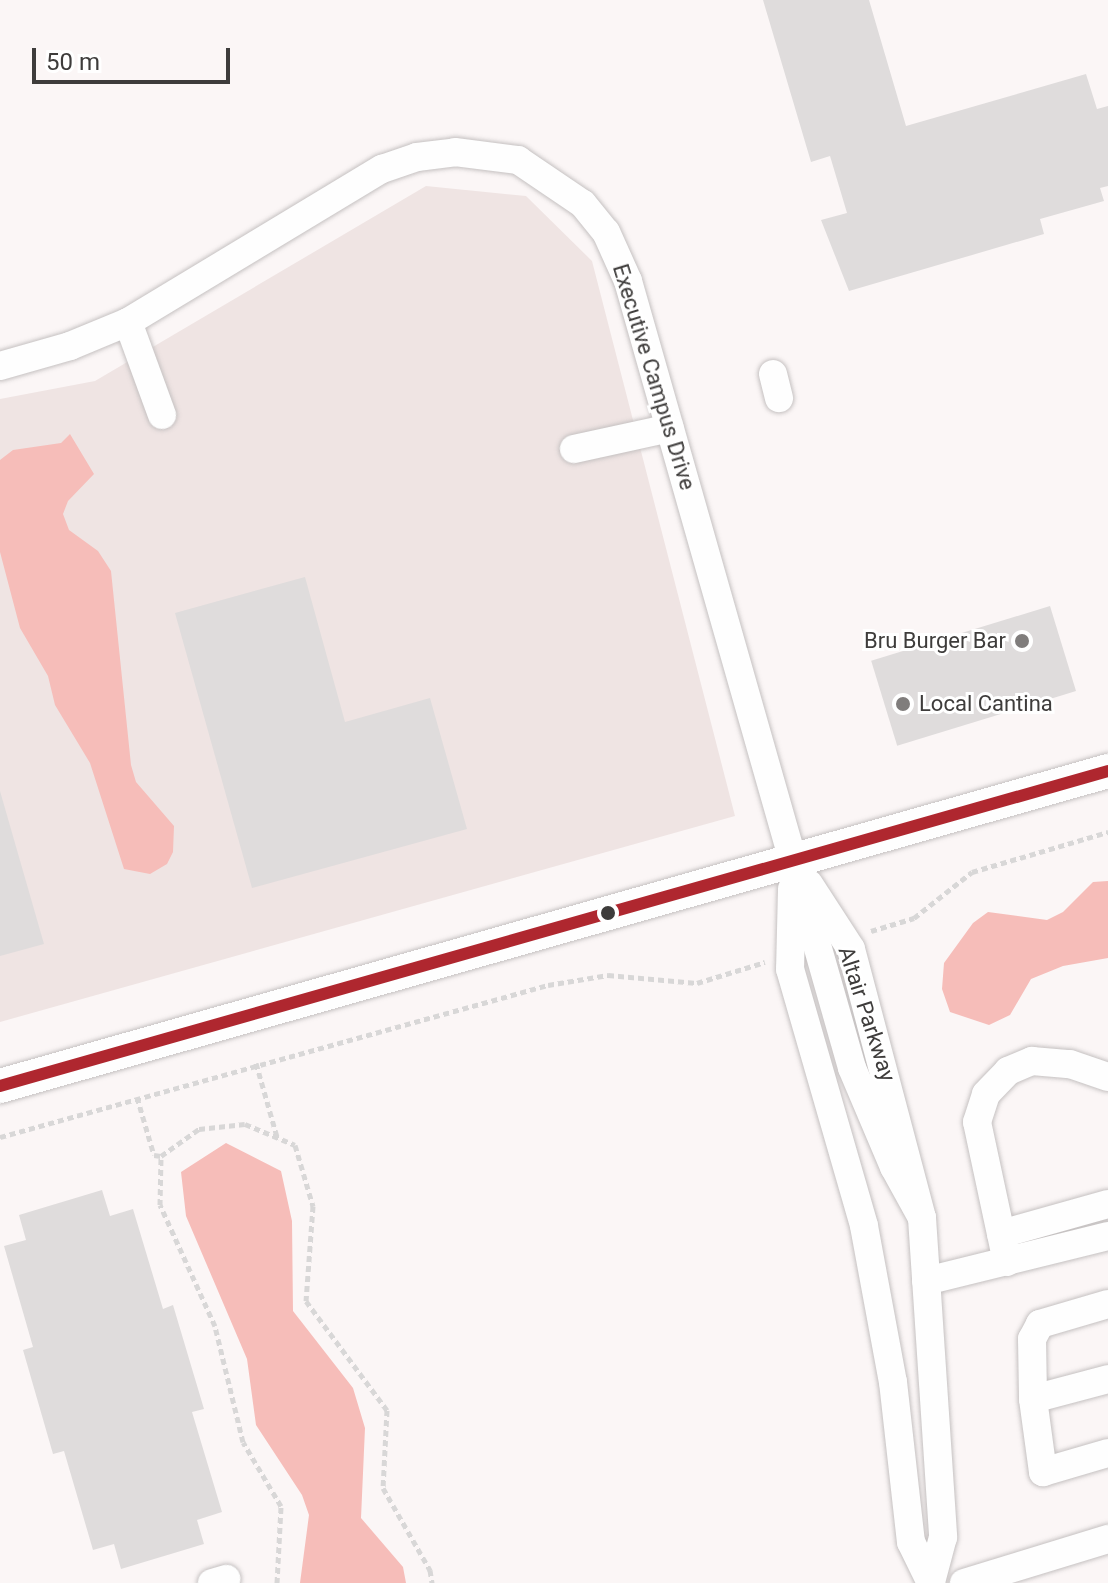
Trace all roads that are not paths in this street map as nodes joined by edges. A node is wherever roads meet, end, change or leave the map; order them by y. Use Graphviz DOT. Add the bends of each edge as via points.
graph roads {
  1 [pos="128,322"];
  2 [pos="0,366"];
  3 [pos="162,415"];
  4 [pos="670,428"];
  5 [pos="574,449"];
  6 [pos="1108,771"];
  7 [pos="794,860"];
  8 [pos="1108,1077"];
  9 [pos="0,1086"];
  10 [pos="1108,1204"];
  11 [pos="1001,1234"];
  12 [pos="1108,1236"];
  13 [pos="1007,1262"];
  14 [pos="926,1281"];
  15 [pos="1108,1304"];
  16 [pos="1108,1379"];
  17 [pos="1033,1399"];
  18 [pos="1108,1453"];
  19 [pos="1108,1539"];
  20 [pos="931,1582"];
  21 [pos="964,1583"];
  1 -- 2 [label="street, Executive Campus Drive"];
  1 -- 3 [label="street"];
  1 -- 4 [label="street, Executive Campus Drive" via="382,169 455,152 518,160 574,197 606,232 628,281"];
  4 -- 5 [label="street"];
  4 -- 7 [label="street, Executive Campus Drive"];
  6 -- 7 [label="main road"];
  7 -- 9 [label="main road"];
  7 -- 14 [label="street, Altair Parkway" via="851,949 922,1218"];
  7 -- 20 [label="street, Altair Parkway" via="790,969 864,1226 893,1382 911,1542"];
  8 -- 11 [label="street" via="1070,1064 1032,1061 1008,1071 986,1094 977,1122"];
  10 -- 11 [label="street"];
  11 -- 13 [label="street"];
  12 -- 13 [label="street"];
  13 -- 14 [label="street"];
  14 -- 20 [label="street, Altair Parkway" via="943,1537"];
  15 -- 17 [label="street" via="1040,1324 1032,1339"];
  16 -- 17 [label="street"];
  17 -- 18 [label="street" via="1043,1472"];
  19 -- 21 [label="street"];
}
